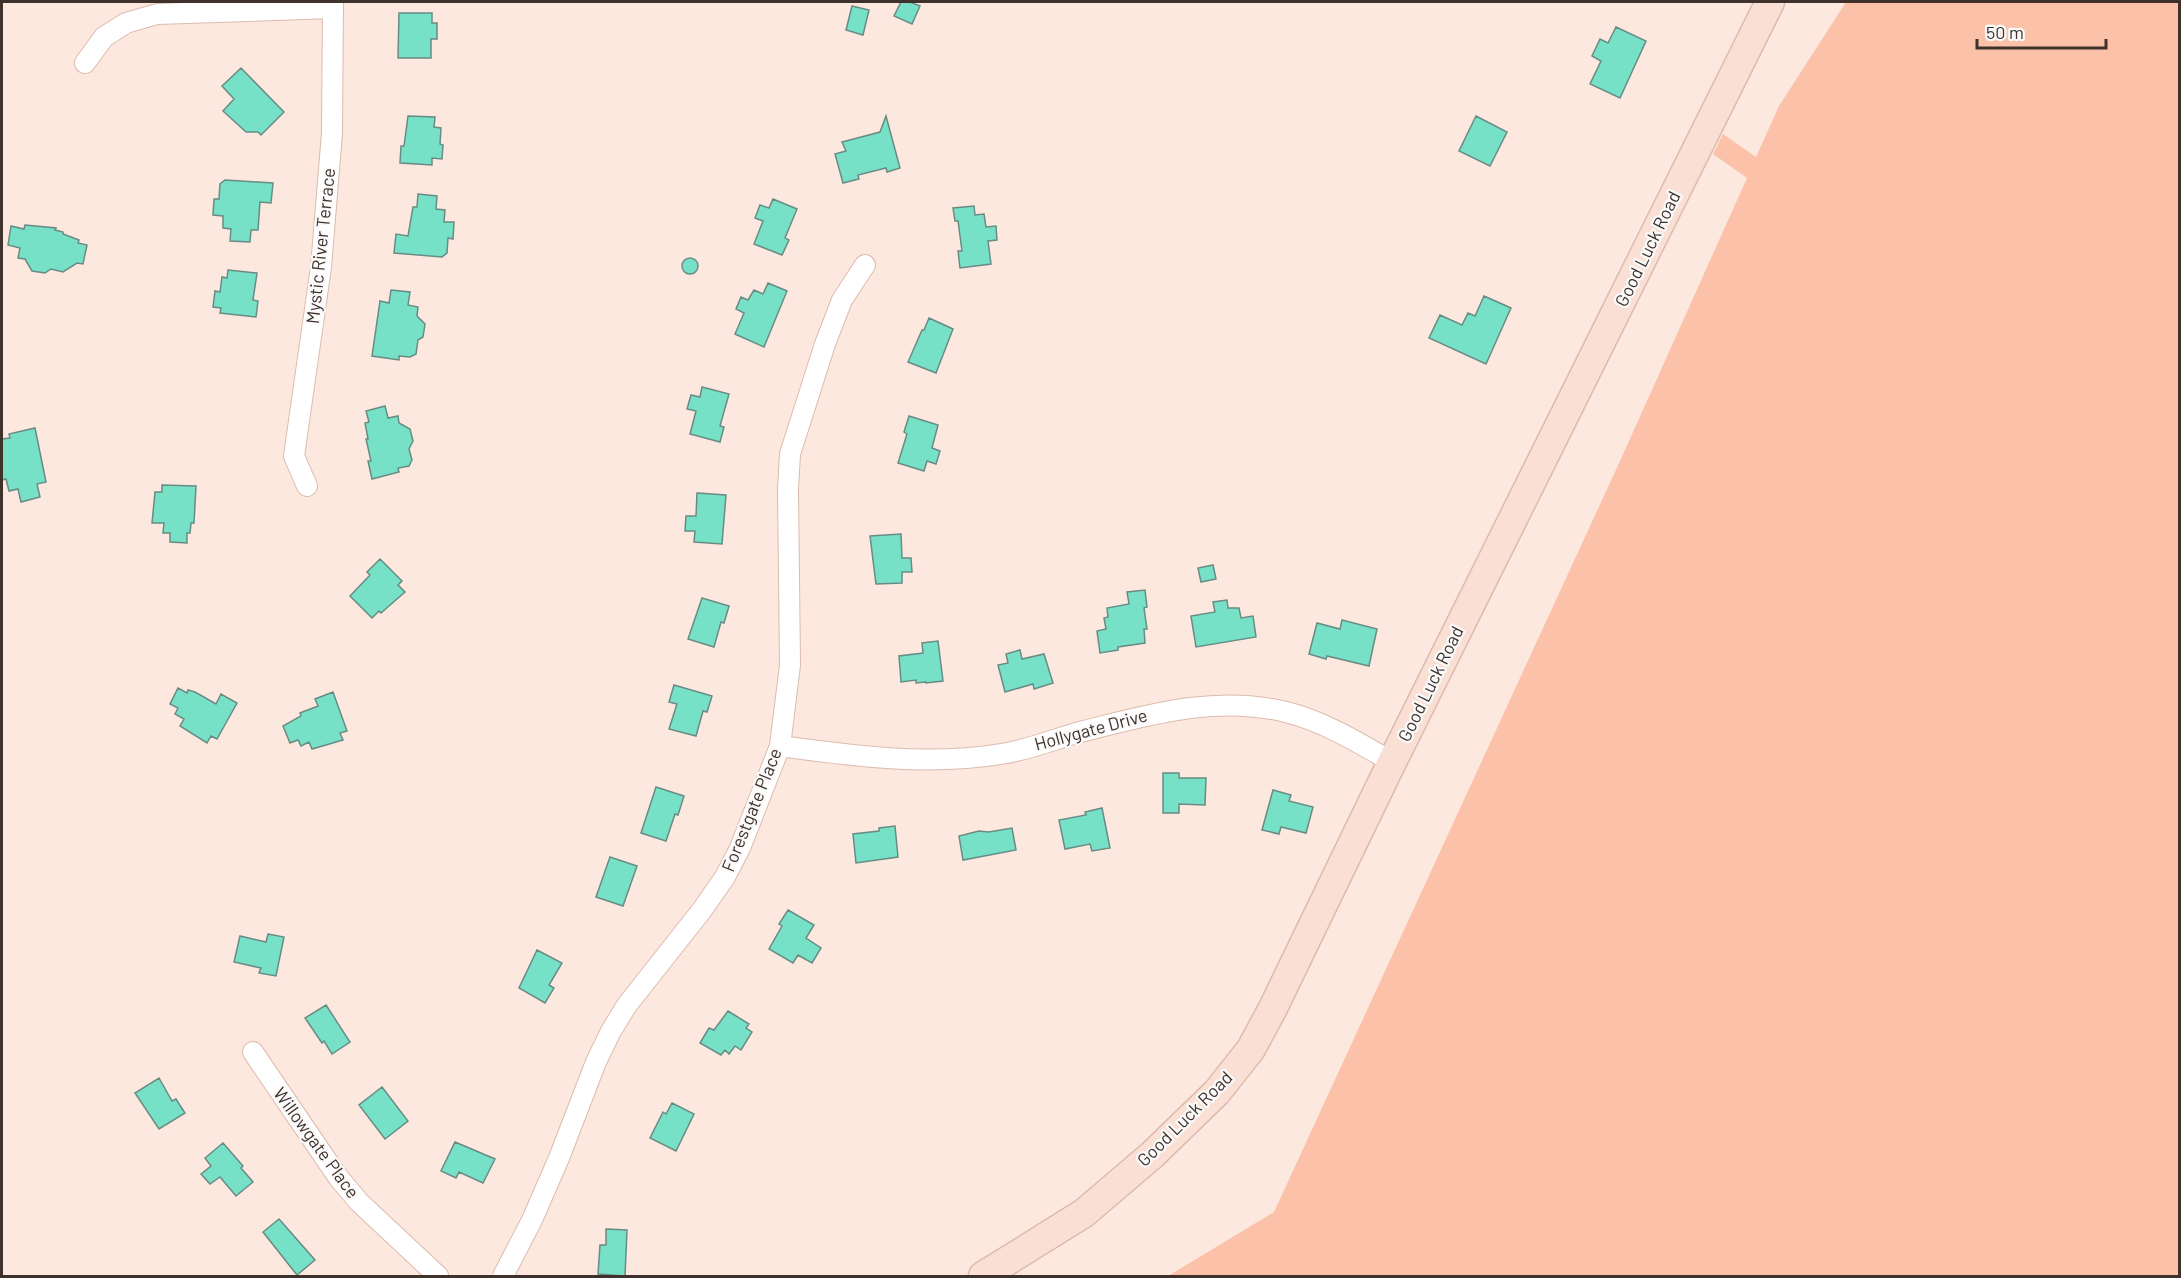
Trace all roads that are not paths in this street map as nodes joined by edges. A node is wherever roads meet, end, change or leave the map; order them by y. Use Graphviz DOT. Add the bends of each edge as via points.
graph roads {
  1 [pos="1770,2"];
  2 [pos="333,5"];
  3 [pos="85,63"];
  4 [pos="865,265"];
  5 [pos="307,486"];
  6 [pos="780,746"];
  7 [pos="1392,762"];
  8 [pos="253,1053"];
  9 [pos="438,1276"];
  10 [pos="503,1276"];
  11 [pos="983,1276"];
  1 -- 7 [label="street, Good Luck Road"];
  2 -- 3 [label="street" via="157,14 126,23 104,36"];
  2 -- 5 [label="street, Mystic River Terrace" via="332,133 322,255 294,456"];
  4 -- 6 [label="street, Forestgate Place" via="842,300 790,454 790,665"];
  6 -- 7 [label="street, Hollygate Drive" via="879,759 979,758 1166,711 1232,704 1287,712 1355,741"];
  6 -- 10 [label="street, Forestgate Place" via="725,877 611,1031 532,1220"];
  7 -- 11 [label="street, Good Luck Road" via="1273,1008 1251,1049 1217,1092 1152,1155 1084,1212"];
  8 -- 9 [label="street, Willowgate Place" via="338,1177"];
}
